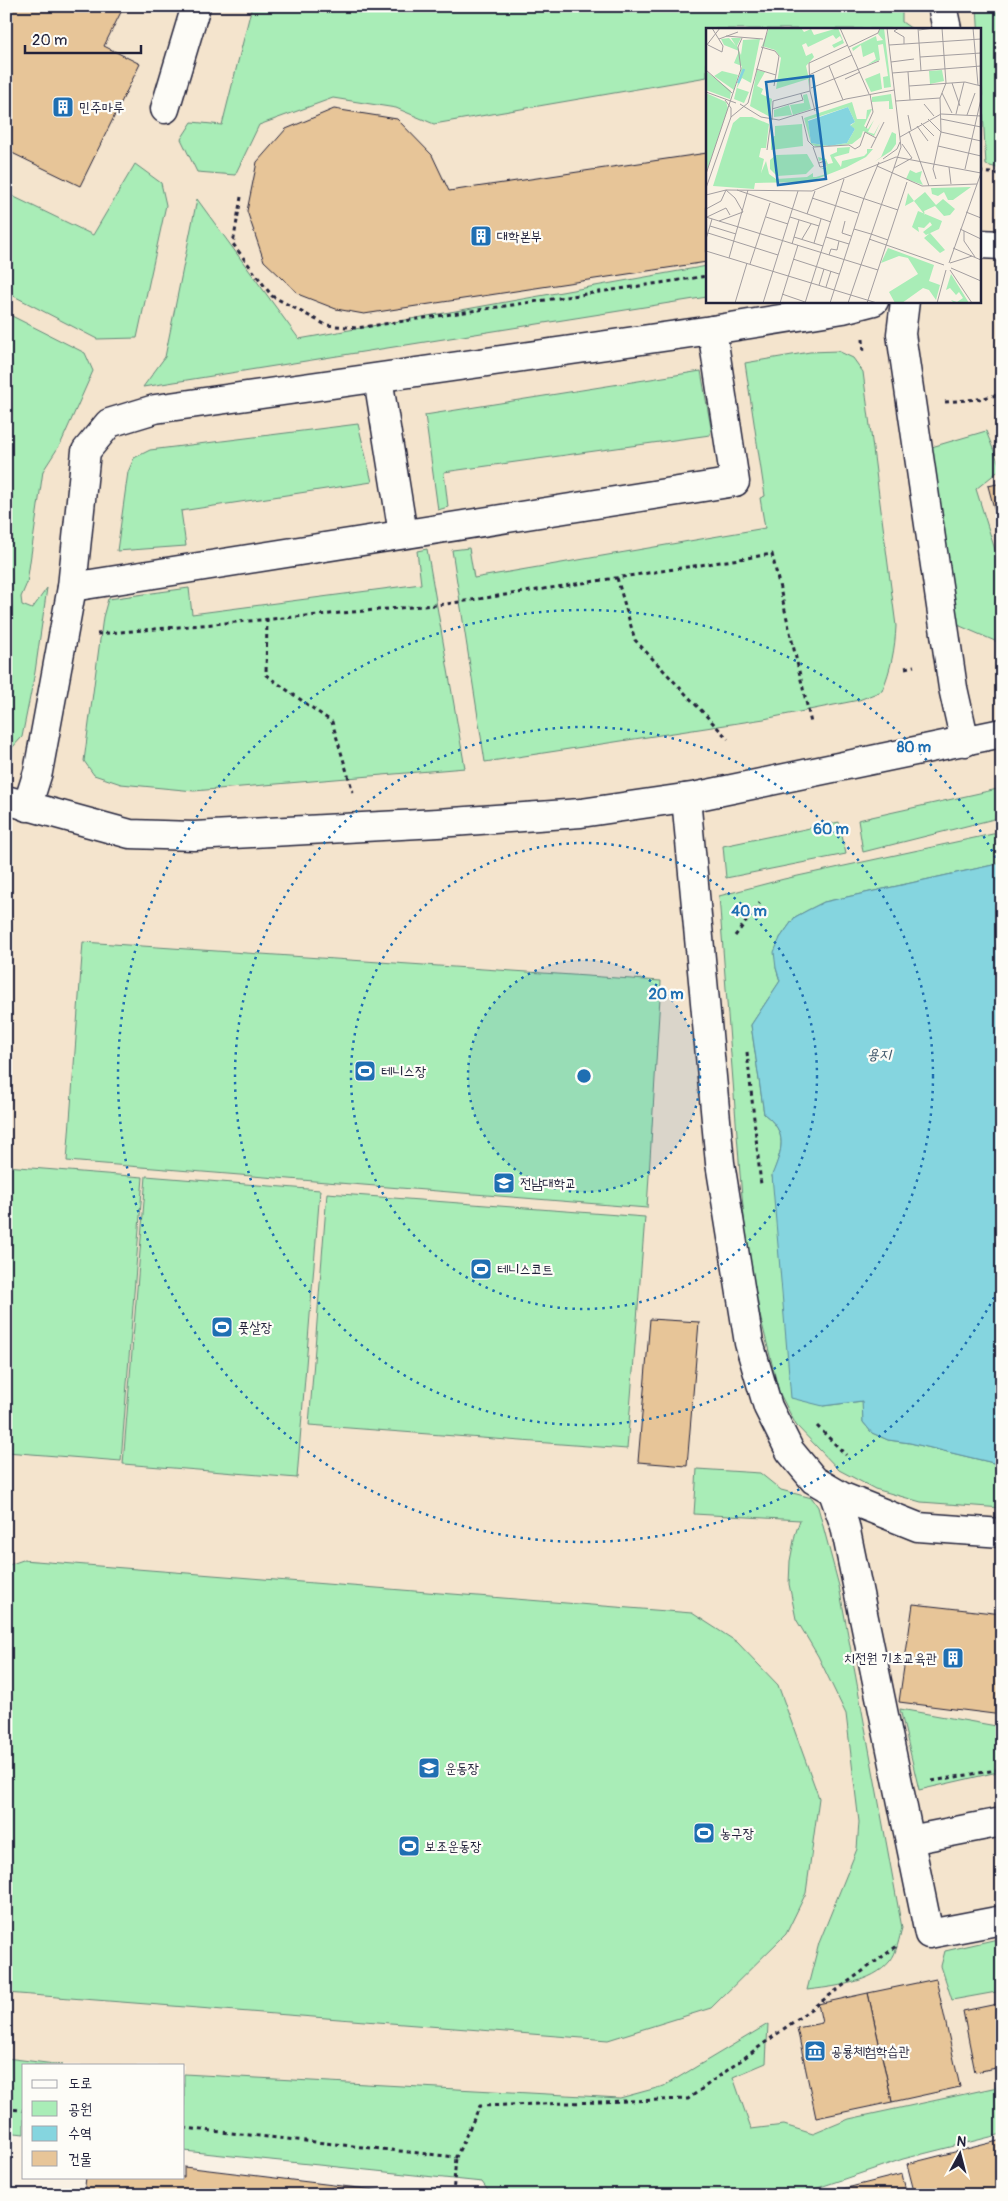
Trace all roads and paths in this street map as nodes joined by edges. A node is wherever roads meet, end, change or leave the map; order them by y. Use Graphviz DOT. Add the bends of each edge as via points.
graph roads {
  1 [pos="196,6"];
  2 [pos="942,6"];
  3 [pos="947,28"];
  4 [pos="165,109"];
  5 [pos="980,172"];
  6 [pos="1002,174"];
  7 [pos="241,197"];
  8 [pos="980,244"];
  9 [pos="1002,245"];
  10 [pos="706,276"];
  11 [pos="870,302"];
  12 [pos="905,302"];
  13 [pos="712,330"];
  14 [pos="378,378"];
  15 [pos="1002,394"];
  16 [pos="944,402"];
  17 [pos="404,534"];
  18 [pos="617,578"];
  19 [pos="72,587"];
  20 [pos="267,619"];
  21 [pos="91,635"];
  22 [pos="811,723"];
  23 [pos="1002,733"];
  24 [pos="728,738"];
  25 [pos="965,742"];
  26 [pos="353,792"];
  27 [pos="686,798"];
  28 [pos="12,805"];
  29 [pos="760,903"];
  30 [pos="736,944"];
  31 [pos="746,1043"];
  32 [pos="762,1191"];
  33 [pos="814,1422"];
  34 [pos="846,1455"];
  35 [pos="833,1492"];
  36 [pos="1002,1533"];
  37 [pos="1002,1769"];
  38 [pos="899,1786"];
  39 [pos="1002,1822"];
  40 [pos="910,1840"];
  41 [pos="1002,1920"];
  42 [pos="897,1946"];
  43 [pos="6,2108"];
  44 [pos="22,2110"];
  45 [pos="185,2128"];
  46 [pos="456,2157"];
  47 [pos="453,2195"];
  1 -- 4 [label="lane"];
  2 -- 3 [label="lane"];
  5 -- 6 [label="path"];
  7 -- 10 [label="path" via="233,244 272,296 326,325 357,328"];
  8 -- 9 [label="lane"];
  11 -- 13 [label="lane"];
  12 -- 25 [label="lane" via="900,334 953,688"];
  13 -- 14 [label="lane"];
  13 -- 17 [label="lane" via="736,482"];
  14 -- 17 [label="lane"];
  14 -- 19 [label="lane" via="155,409 109,423 86,451"];
  15 -- 16 [label="path"];
  17 -- 19 [label="lane"];
  18 -- 20 [label="path" via="446,604"];
  18 -- 22 [label="path" via="772,554"];
  18 -- 24 [label="path" via="635,640"];
  19 -- 28 [label="lane" via="38,772"];
  20 -- 21 [label="path"];
  20 -- 26 [label="path" via="266,675 332,722"];
  23 -- 25 [label="lane"];
  25 -- 27 [label="lane"];
  27 -- 28 [label="lane" via="581,813 194,836 130,834"];
  27 -- 35 [label="lane" via="720,1163 750,1343 768,1407 790,1451 814,1480"];
  29 -- 30 [label="path" via="734,934"];
  31 -- 32 [label="path"];
  33 -- 34 [label="path"];
  35 -- 36 [label="lane" via="918,1527"];
  35 -- 38 [label="lane" via="845,1526"];
  37 -- 38 [label="path"];
  38 -- 40 [label="lane"];
  39 -- 40 [label="lane"];
  40 -- 41 [label="lane" via="929,1934"];
  42 -- 46 [label="path" via="688,2099 480,2106"];
  43 -- 44 [label="path"];
  45 -- 46 [label="path"];
  46 -- 47 [label="path"];
}
